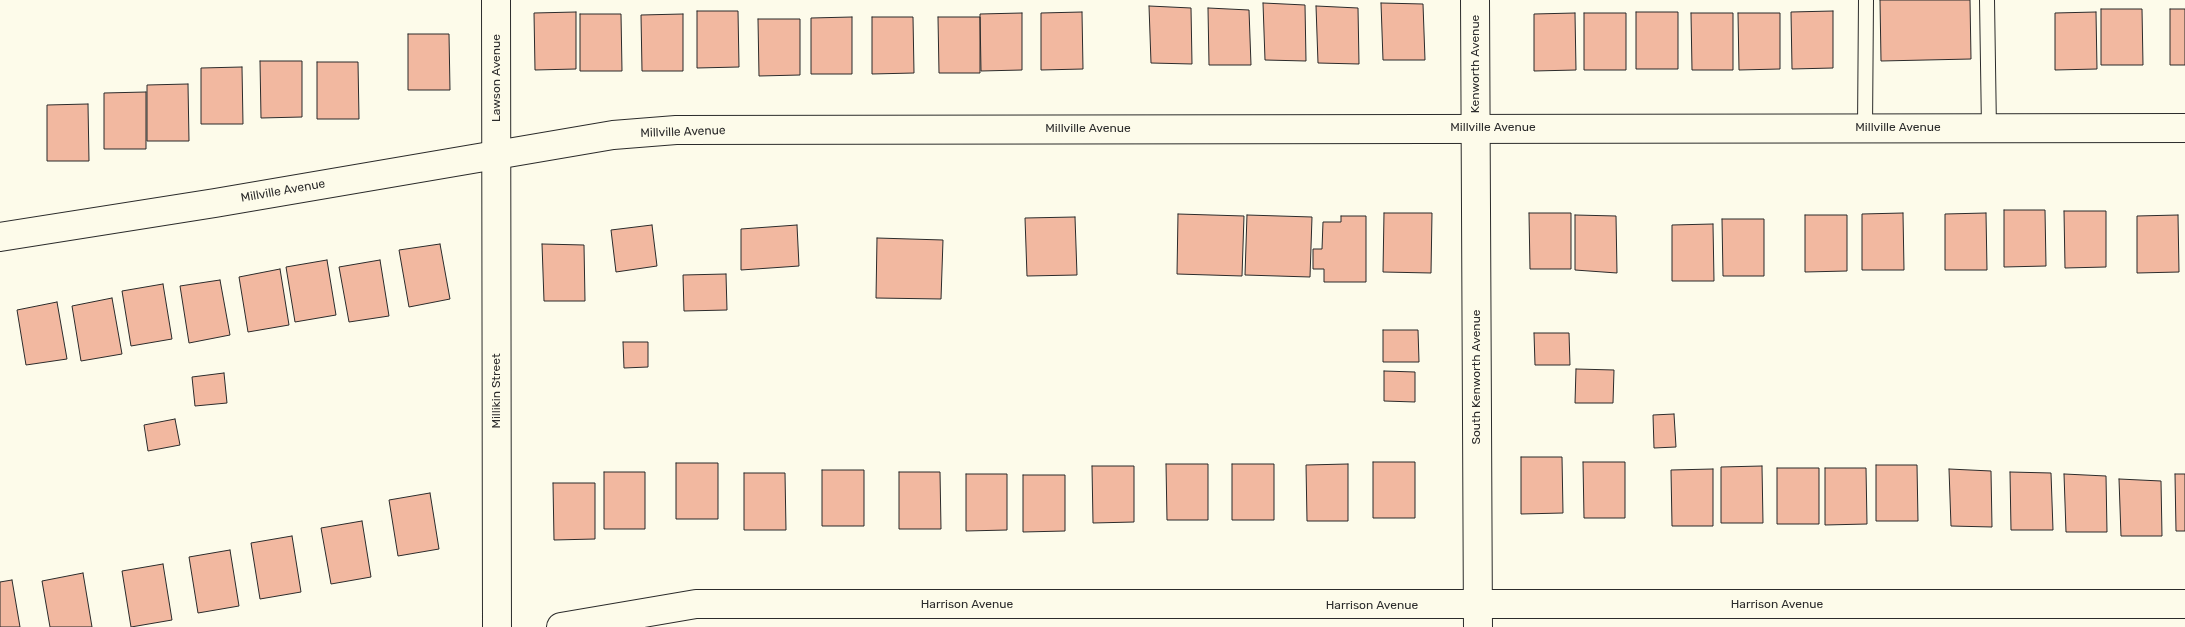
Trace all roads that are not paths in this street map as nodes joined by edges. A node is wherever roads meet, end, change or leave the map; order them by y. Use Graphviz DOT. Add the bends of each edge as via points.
graph roads {
  1 [pos="496,0"];
  2 [pos="1475,0"];
  3 [pos="1866,0"];
  4 [pos="1987,0"];
  5 [pos="1475,128"];
  6 [pos="1864,128"];
  7 [pos="2185,128"];
  8 [pos="1989,129"];
  9 [pos="497,155"];
  10 [pos="0,237"];
  11 [pos="2185,604"];
  12 [pos="1478,616"];
  13 [pos="497,627"];
  14 [pos="561,627"];
  1 -- 9 [label="street, Lawson Avenue"];
  2 -- 5 [label="street, Kenworth Avenue"];
  3 -- 6 [label="lane"];
  4 -- 8 [label="lane"];
  5 -- 6 [label="street, Millville Avenue"];
  5 -- 9 [label="street, Millville Avenue" via="676,130 613,135"];
  5 -- 12 [label="street, South Kenworth Avenue"];
  6 -- 8 [label="street, Millville Avenue"];
  7 -- 8 [label="street, Millville Avenue"];
  9 -- 10 [label="street, Millville Avenue"];
  9 -- 13 [label="street, Millikin Street"];
  11 -- 12 [label="street, Harrison Avenue"];
  12 -- 14 [label="street, Harrison Avenue" via="696,604"];
}
